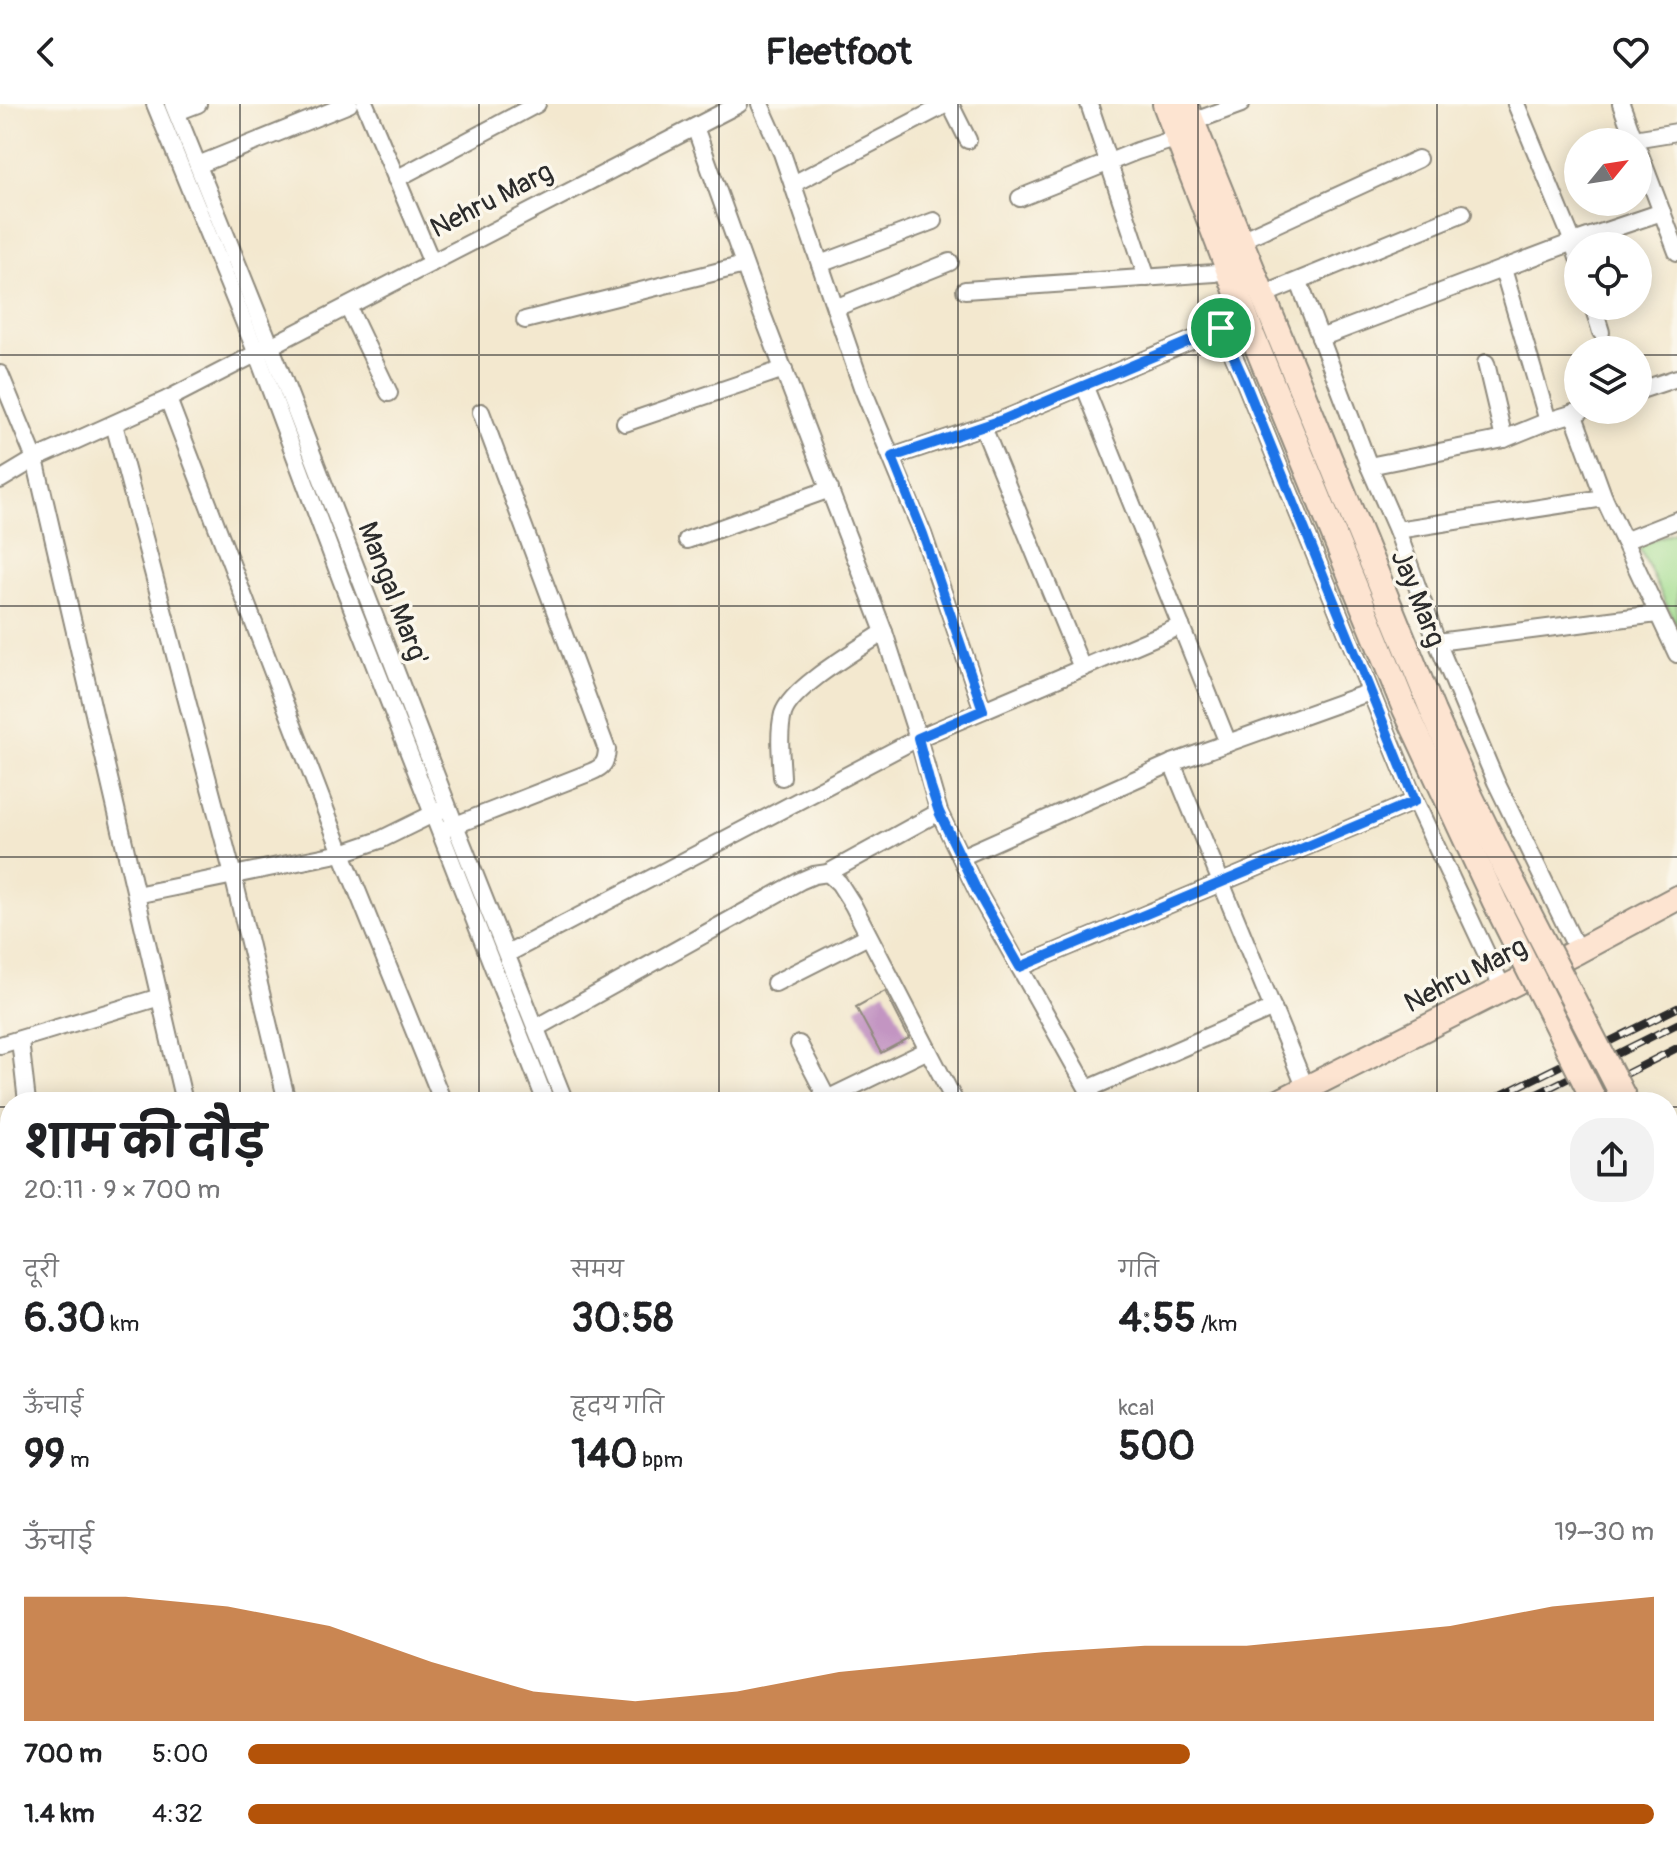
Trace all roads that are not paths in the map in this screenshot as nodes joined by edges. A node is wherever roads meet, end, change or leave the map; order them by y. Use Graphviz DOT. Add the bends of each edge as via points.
graph roads {
  1 [pos="155,104"];
  2 [pos="198,104"];
  3 [pos="349,104"];
  4 [pos="365,104"];
  5 [pos="537,104"];
  6 [pos="739,104"];
  7 [pos="760,104"];
  8 [pos="949,104"];
  9 [pos="1089,104"];
  10 [pos="1165,104"];
  11 [pos="1241,104"];
  12 [pos="1516,104"];
  13 [pos="1621,104"];
  14 [pos="175,108"];
  15 [pos="709,111"];
  16 [pos="1185,121"];
  17 [pos="695,127"];
  18 [pos="1630,128"];
  19 [pos="1677,132"];
  20 [pos="1652,139"];
  21 [pos="968,140"];
  22 [pos="1418,159"];
  23 [pos="1108,163"];
  24 [pos="198,165"];
  25 [pos="396,179"];
  26 [pos="793,184"];
  27 [pos="1652,185"];
  28 [pos="1020,198"];
  29 [pos="1662,212"];
  30 [pos="1463,213"];
  31 [pos="934,221"];
  32 [pos="1569,232"];
  33 [pos="1617,232"];
  34 [pos="1241,240"];
  35 [pos="1676,243"];
  36 [pos="1564,253"];
  37 [pos="950,262"];
  38 [pos="432,263"];
  39 [pos="820,264"];
  40 [pos="744,265"];
  41 [pos="1230,269"];
  42 [pos="1503,269"];
  43 [pos="1147,278"];
  44 [pos="1299,282"];
  45 [pos="965,290"];
  46 [pos="1263,295"];
  47 [pos="348,307"];
  48 [pos="835,308"];
  49 [pos="525,320"];
  50 [pos="1597,320"];
  51 [pos="1249,326"];
  52 [pos="1221,328"];
  53 [pos="1601,332"];
  54 [pos="1320,338"];
  55 [pos="264,350"];
  56 [pos="1486,363"];
  57 [pos="784,369"];
  58 [pos="0,374"];
  59 [pos="1677,378"];
  60 [pos="1084,385"];
  61 [pos="1652,386"];
  62 [pos="389,393"];
  63 [pos="168,399"];
  64 [pos="481,412"];
  65 [pos="1564,416"];
  66 [pos="1548,421"];
  67 [pos="625,423"];
  68 [pos="114,424"];
  69 [pos="1582,424"];
  70 [pos="983,427"];
  71 [pos="1504,439"];
  72 [pos="892,457"];
  73 [pos="35,459"];
  74 [pos="1369,466"];
  75 [pos="0,480"];
  76 [pos="830,489"];
  77 [pos="1604,498"];
  78 [pos="1677,520"];
  79 [pos="1397,530"];
  80 [pos="687,540"];
  81 [pos="1624,541"];
  82 [pos="1657,614"];
  83 [pos="1181,626"];
  84 [pos="884,632"];
  85 [pos="1437,642"];
  86 [pos="1677,654"];
  87 [pos="1082,668"];
  88 [pos="1370,692"];
  89 [pos="983,710"];
  90 [pos="918,738"];
  91 [pos="1228,743"];
  92 [pos="1172,763"];
  93 [pos="782,777"];
  94 [pos="1415,801"];
  95 [pos="448,807"];
  96 [pos="939,812"];
  97 [pos="432,815"];
  98 [pos="447,828"];
  99 [pos="342,853"];
  100 [pos="961,857"];
  101 [pos="828,873"];
  102 [pos="233,875"];
  103 [pos="1221,882"];
  104 [pos="136,895"];
  105 [pos="1677,898"];
  106 [pos="868,936"];
  107 [pos="1578,951"];
  108 [pos="507,954"];
  109 [pos="1020,967"];
  110 [pos="775,983"];
  111 [pos="1503,989"];
  112 [pos="160,997"];
  113 [pos="1273,1008"];
  114 [pos="536,1028"];
  115 [pos="20,1040"];
  116 [pos="799,1044"];
  117 [pos="0,1045"];
  118 [pos="928,1050"];
  119 [pos="1306,1089"];
  120 [pos="26,1092"];
  121 [pos="182,1092"];
  122 [pos="285,1092"];
  123 [pos="439,1092"];
  124 [pos="542,1092"];
  125 [pos="561,1092"];
  126 [pos="824,1092"];
  127 [pos="844,1092"];
  128 [pos="950,1092"];
  129 [pos="1090,1092"];
  130 [pos="1098,1092"];
  131 [pos="1300,1092"];
  132 [pos="1590,1092"];
  133 [pos="1621,1092"];
  1 -- 55 [label="street"];
  2 -- 14 [label="street"];
  3 -- 24 [label="street"];
  4 -- 25 [label="street"];
  5 -- 25 [label="street"];
  6 -- 15 [label="street, Nehru Marg"];
  7 -- 26 [label="street"];
  8 -- 21 [label="street"];
  8 -- 26 [label="street"];
  9 -- 23 [label="street"];
  10 -- 16 [label="main road, Jay Marg"];
  11 -- 16 [label="street"];
  12 -- 32 [label="street"];
  13 -- 18 [label="street"];
  14 -- 24 [label="street, Mangal Marg'"];
  15 -- 17 [label="street, Nehru Marg"];
  16 -- 23 [label="street"];
  16 -- 34 [label="main road, Jay Marg"];
  16 -- 41 [label="main road, Jay Marg"];
  17 -- 38 [label="street, Nehru Marg"];
  17 -- 40 [label="street"];
  19 -- 20 [label="street"];
  22 -- 34 [label="street"];
  23 -- 28 [label="street"];
  23 -- 43 [label="street"];
  24 -- 55 [label="street, Mangal Marg'"];
  25 -- 38 [label="street"];
  26 -- 39 [label="street"];
  27 -- 29 [label="street"];
  29 -- 33 [label="street"];
  29 -- 35 [label="street"];
  30 -- 44 [label="street"];
  31 -- 39 [label="street"];
  34 -- 46 [label="main road, Jay Marg"];
  36 -- 42 [label="street"];
  37 -- 48 [label="street"];
  38 -- 47 [label="street, Nehru Marg"];
  39 -- 48 [label="street"];
  40 -- 49 [label="street"];
  40 -- 57 [label="street"];
  41 -- 43 [label="street"];
  41 -- 51 [label="main road, Jay Marg"];
  42 -- 54 [label="street"];
  42 -- 66 [label="street"];
  43 -- 45 [label="street"];
  44 -- 46 [label="street"];
  44 -- 54 [label="street"];
  46 -- 133 [label="main road, Jay Marg, bridge" via="1469,793"];
  47 -- 55 [label="street, Nehru Marg"];
  47 -- 62 [label="street"];
  48 -- 72 [label="street"];
  50 -- 53 [label="street"];
  51 -- 52 [label="street"];
  51 -- 132 [label="main road, Jay Marg, bridge" via="1405,709"];
  52 -- 60 [label="street"];
  52 -- 88 [label="street"];
  54 -- 74 [label="street"];
  55 -- 63 [label="street, Nehru Marg"];
  55 -- 95 [label="street, Mangal Marg'"];
  55 -- 97 [label="street" via="342,582"];
  56 -- 71 [label="street"];
  57 -- 67 [label="street"];
  57 -- 76 [label="street"];
  58 -- 73 [label="street"];
  59 -- 61 [label="street"];
  60 -- 70 [label="street"];
  60 -- 83 [label="street"];
  63 -- 68 [label="street, Nehru Marg"];
  63 -- 99 [label="street"];
  64 -- 98 [label="street" via="607,760 591,772"];
  65 -- 66 [label="street"];
  66 -- 71 [label="street"];
  68 -- 73 [label="street, Nehru Marg"];
  68 -- 102 [label="street"];
  69 -- 77 [label="street"];
  70 -- 72 [label="street"];
  70 -- 87 [label="street"];
  71 -- 74 [label="street"];
  72 -- 89 [label="street"];
  73 -- 75 [label="street, Nehru Marg"];
  73 -- 104 [label="street"];
  74 -- 79 [label="street"];
  76 -- 80 [label="street"];
  76 -- 84 [label="street"];
  77 -- 79 [label="street"];
  77 -- 81 [label="street"];
  78 -- 81 [label="street"];
  79 -- 85 [label="street"];
  81 -- 82 [label="street"];
  82 -- 85 [label="street"];
  82 -- 86 [label="street"];
  83 -- 87 [label="street"];
  83 -- 91 [label="street"];
  84 -- 90 [label="street"];
  84 -- 93 [label="street" via="815,679 788,705 783,714"];
  85 -- 107 [label="street" via="1496,782"];
  87 -- 89 [label="street"];
  88 -- 91 [label="street"];
  88 -- 94 [label="street"];
  89 -- 90 [label="street"];
  90 -- 96 [label="street"];
  90 -- 108 [label="street"];
  91 -- 92 [label="street"];
  92 -- 100 [label="street"];
  92 -- 103 [label="street"];
  94 -- 103 [label="street"];
  94 -- 111 [label="street"];
  95 -- 97 [label="street"];
  95 -- 98 [label="street, Mangal Marg'"];
  96 -- 100 [label="street"];
  96 -- 101 [label="street"];
  97 -- 98 [label="street"];
  97 -- 99 [label="street"];
  98 -- 108 [label="street, Mangal Marg'"];
  98 -- 124 [label="street"];
  99 -- 102 [label="street"];
  99 -- 123 [label="street"];
  100 -- 109 [label="street"];
  101 -- 106 [label="street"];
  101 -- 114 [label="street" via="800,881"];
  102 -- 104 [label="street"];
  102 -- 122 [label="street"];
  103 -- 109 [label="street"];
  103 -- 113 [label="street"];
  104 -- 112 [label="street"];
  105 -- 107 [label="main road, Nehru Marg"];
  106 -- 110 [label="street"];
  106 -- 118 [label="street"];
  107 -- 111 [label="main road, Nehru Marg"];
  108 -- 114 [label="street, Mangal Marg'"];
  109 -- 129 [label="street"];
  111 -- 119 [label="main road, Nehru Marg"];
  112 -- 115 [label="street"];
  112 -- 121 [label="street"];
  113 -- 119 [label="street"];
  113 -- 130 [label="street"];
  114 -- 125 [label="street, Mangal Marg'"];
  115 -- 117 [label="street"];
  115 -- 120 [label="street"];
  116 -- 126 [label="street"];
  118 -- 127 [label="street"];
  118 -- 128 [label="street"];
  119 -- 131 [label="main road, Nehru Marg"];
}
